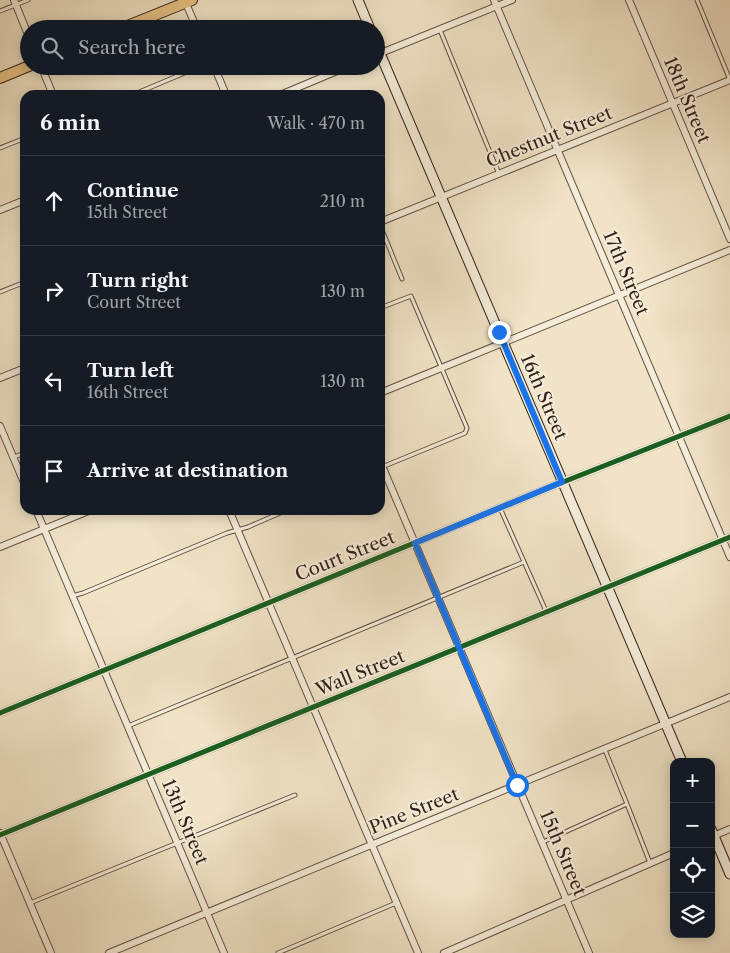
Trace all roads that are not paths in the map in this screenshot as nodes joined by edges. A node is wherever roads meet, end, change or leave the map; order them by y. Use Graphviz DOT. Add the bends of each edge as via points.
graph roads {
  1 [pos="28,0"];
  2 [pos="359,0"];
  3 [pos="512,0"];
  4 [pos="628,0"];
  5 [pos="697,0"];
  6 [pos="188,1"];
  7 [pos="15,3"];
  8 [pos="495,3"];
  9 [pos="0,11"];
  10 [pos="22,20"];
  11 [pos="142,20"];
  12 [pos="194,20"];
  13 [pos="367,20"];
  14 [pos="439,29"];
  15 [pos="385,51"];
  16 [pos="20,70"];
  17 [pos="385,70"];
  18 [pos="45,75"];
  19 [pos="180,75"];
  20 [pos="218,75"];
  21 [pos="328,75"];
  22 [pos="0,78"];
  23 [pos="730,80"];
  24 [pos="51,90"];
  25 [pos="144,90"];
  26 [pos="224,90"];
  27 [pos="292,90"];
  28 [pos="672,103"];
  29 [pos="20,140"];
  30 [pos="0,148"];
  31 [pos="557,150"];
  32 [pos="499,174"];
  33 [pos="442,197"];
  34 [pos="20,202"];
  35 [pos="0,210"];
  36 [pos="385,221"];
  37 [pos="385,236"];
  38 [pos="730,239"];
  39 [pos="730,250"];
  40 [pos="402,279"];
  41 [pos="20,284"];
  42 [pos="0,292"];
  43 [pos="618,295"];
  44 [pos="385,306"];
  45 [pos="504,342"];
  46 [pos="441,368"];
  47 [pos="20,370"];
  48 [pos="0,378"];
  49 [pos="385,391"];
  50 [pos="730,416"];
  51 [pos="0,426"];
  52 [pos="679,437"];
  53 [pos="20,455"];
  54 [pos="13,458"];
  55 [pos="385,464"];
  56 [pos="20,474"];
  57 [pos="385,475"];
  58 [pos="562,482"];
  59 [pos="500,508"];
  60 [pos="38,515"];
  61 [pos="79,515"];
  62 [pos="231,515"];
  63 [pos="275,515"];
  64 [pos="44,529"];
  65 [pos="237,530"];
  66 [pos="730,537"];
  67 [pos="723,540"];
  68 [pos="415,543"];
  69 [pos="0,547"];
  70 [pos="730,557"];
  71 [pos="524,562"];
  72 [pos="608,587"];
  73 [pos="72,596"];
  74 [pos="438,597"];
  75 [pos="268,602"];
  76 [pos="547,612"];
  77 [pos="459,647"];
  78 [pos="291,658"];
  79 [pos="104,670"];
  80 [pos="730,697"];
  81 [pos="312,707"];
  82 [pos="0,713"];
  83 [pos="665,724"];
  84 [pos="127,726"];
  85 [pos="604,749"];
  86 [pos="680,758"];
  87 [pos="149,774"];
  88 [pos="517,785"];
  89 [pos="295,795"];
  90 [pos="627,804"];
  91 [pos="730,829"];
  92 [pos="715,833"];
  93 [pos="0,834"];
  94 [pos="715,841"];
  95 [pos="178,843"];
  96 [pos="541,843"];
  97 [pos="371,845"];
  98 [pos="670,855"];
  99 [pos="650,863"];
  100 [pos="730,874"];
  101 [pos="566,900"];
  102 [pos="30,903"];
  103 [pos="396,903"];
  104 [pos="206,913"];
  105 [pos="51,953"];
  106 [pos="109,953"];
  107 [pos="224,953"];
  108 [pos="278,953"];
  109 [pos="418,953"];
  110 [pos="444,953"];
  111 [pos="589,953"];
  1 -- 7 [label="lane"];
  2 -- 13 [label="street"];
  3 -- 8 [label="street"];
  4 -- 28 [label="street, 18th Street"];
  5 -- 23 [label="lane"];
  6 -- 11 [label="main road"];
  6 -- 12 [label="street"];
  7 -- 9 [label="lane"];
  7 -- 10 [label="street"];
  8 -- 14 [label="street"];
  8 -- 31 [label="street, 17th Street"];
  14 -- 15 [label="street"];
  14 -- 32 [label="lane"];
  16 -- 22 [label="main road"];
  17 -- 33 [label="street, 16th Street"];
  18 -- 24 [label="street"];
  19 -- 25 [label="lane"];
  20 -- 26 [label="street"];
  21 -- 27 [label="street"];
  23 -- 28 [label="street, Chestnut Street"];
  28 -- 31 [label="street, Chestnut Street"];
  28 -- 38 [label="street, 18th Street"];
  29 -- 30 [label="lane"];
  31 -- 32 [label="street, Chestnut Street"];
  31 -- 43 [label="street, 17th Street"];
  32 -- 33 [label="street, Chestnut Street"];
  33 -- 36 [label="street, Chestnut Street"];
  33 -- 45 [label="street, 16th Street"];
  34 -- 35 [label="street"];
  37 -- 40 [label="lane"];
  39 -- 43 [label="street"];
  41 -- 42 [label="lane"];
  43 -- 45 [label="street"];
  43 -- 52 [label="street, 17th Street"];
  44 -- 46 [label="lane" via="411,296"];
  45 -- 46 [label="street"];
  45 -- 58 [label="street, 16th Street"];
  46 -- 49 [label="street"];
  46 -- 55 [label="lane" via="466,423 465,433"];
  47 -- 48 [label="street"];
  50 -- 52 [label="street, Court Street"];
  51 -- 54 [label="street"];
  52 -- 58 [label="street, Court Street"];
  52 -- 67 [label="street, 17th Street"];
  53 -- 54 [label="lane"];
  54 -- 56 [label="street"];
  57 -- 68 [label="street, 15th Street"];
  58 -- 59 [label="street, Court Street"];
  58 -- 72 [label="street, 16th Street"];
  59 -- 68 [label="street, Court Street"];
  59 -- 71 [label="lane"];
  60 -- 64 [label="street, 13th Street"];
  61 -- 64 [label="street"];
  62 -- 65 [label="street"];
  63 -- 65 [label="lane"];
  64 -- 69 [label="street"];
  64 -- 73 [label="street, 13th Street"];
  65 -- 73 [label="lane"];
  65 -- 75 [label="street"];
  66 -- 67 [label="street, Wall Street"];
  67 -- 70 [label="street, 17th Street"];
  67 -- 72 [label="street, Wall Street"];
  68 -- 74 [label="street, 15th Street"];
  68 -- 75 [label="street, Court Street"];
  71 -- 74 [label="lane"];
  71 -- 76 [label="lane"];
  72 -- 76 [label="street, Wall Street"];
  72 -- 83 [label="street, 16th Street"];
  73 -- 79 [label="street, 13th Street"];
  74 -- 77 [label="street, 15th Street"];
  74 -- 78 [label="lane"];
  75 -- 78 [label="street"];
  75 -- 79 [label="street, Court Street"];
  76 -- 77 [label="street, Wall Street"];
  77 -- 81 [label="street, Wall Street"];
  77 -- 88 [label="street, 15th Street"];
  78 -- 81 [label="street"];
  78 -- 84 [label="lane"];
  79 -- 82 [label="street, Court Street"];
  79 -- 84 [label="street, 13th Street"];
  80 -- 83 [label="street, Pine Street"];
  81 -- 87 [label="street, Wall Street"];
  81 -- 97 [label="street"];
  83 -- 85 [label="street, Pine Street"];
  83 -- 86 [label="street, 16th Street"];
  84 -- 87 [label="street, 13th Street"];
  85 -- 88 [label="street, Pine Street"];
  85 -- 90 [label="lane"];
  87 -- 93 [label="street, Wall Street"];
  87 -- 95 [label="street, 13th Street"];
  88 -- 96 [label="street, 15th Street"];
  88 -- 97 [label="street, Pine Street"];
  89 -- 95 [label="lane"];
  90 -- 96 [label="lane"];
  90 -- 99 [label="lane"];
  91 -- 92 [label="street"];
  93 -- 102 [label="street"];
  94 -- 100 [label="street"];
  95 -- 102 [label="lane"];
  95 -- 104 [label="street, 13th Street"];
  96 -- 101 [label="street, 15th Street"];
  97 -- 103 [label="street"];
  97 -- 104 [label="street, Pine Street"];
  98 -- 99 [label="street"];
  99 -- 101 [label="street"];
  101 -- 110 [label="street"];
  101 -- 111 [label="street, 15th Street"];
  102 -- 105 [label="street"];
  103 -- 108 [label="lane"];
  103 -- 109 [label="street"];
  104 -- 106 [label="street, Pine Street"];
  104 -- 107 [label="street, 13th Street"];
}
